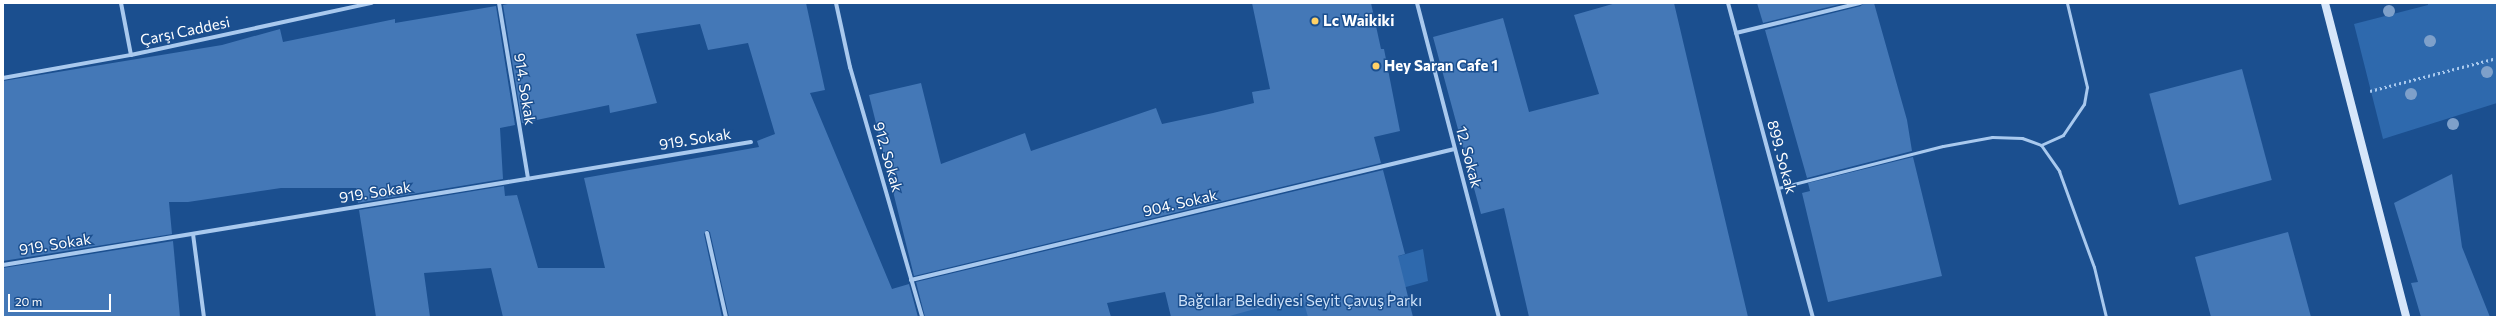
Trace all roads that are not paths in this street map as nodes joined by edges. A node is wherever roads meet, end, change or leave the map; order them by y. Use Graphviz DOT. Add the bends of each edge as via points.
graph roads {
  1 [pos="121,3"];
  2 [pos="371,3"];
  3 [pos="499,3"];
  4 [pos="836,3"];
  5 [pos="1417,3"];
  6 [pos="1728,3"];
  7 [pos="1860,3"];
  8 [pos="2067,3"];
  9 [pos="2325,3"];
  10 [pos="1736,33"];
  11 [pos="131,55"];
  12 [pos="3,78"];
  13 [pos="751,142"];
  14 [pos="2042,145"];
  15 [pos="1454,149"];
  16 [pos="528,179"];
  17 [pos="1778,188"];
  18 [pos="707,233"];
  19 [pos="193,234"];
  20 [pos="3,265"];
  21 [pos="911,280"];
  22 [pos="204,317"];
  23 [pos="726,317"];
  24 [pos="922,317"];
  25 [pos="1499,317"];
  26 [pos="1813,317"];
  27 [pos="2106,317"];
  28 [pos="2406,317"];
  1 -- 11 [label="street"];
  2 -- 11 [label="street, Çarşı Caddesi"];
  3 -- 16 [label="street, 914. Sokak"];
  4 -- 21 [label="street, 912. Sokak" via="850,68"];
  5 -- 15 [label="street, 12. Sokak"];
  6 -- 10 [label="street, 899. Sokak"];
  7 -- 10 [label="street"];
  8 -- 14 [label="lane" via="2087,87 2084,104 2063,135"];
  9 -- 28 [label="main road"];
  10 -- 17 [label="street, 899. Sokak"];
  11 -- 12 [label="street, Çarşı Caddesi"];
  13 -- 16 [label="street, 919. Sokak"];
  14 -- 17 [label="lane" via="2022,138 1992,137"];
  14 -- 27 [label="lane" via="2059,171 2078,219 2094,267"];
  15 -- 21 [label="street, 904. Sokak"];
  15 -- 25 [label="street, 12. Sokak"];
  16 -- 19 [label="street, 919. Sokak"];
  17 -- 26 [label="street, 899. Sokak"];
  18 -- 23 [label="street"];
  19 -- 20 [label="street, 919. Sokak"];
  19 -- 22 [label="street"];
  21 -- 24 [label="street, 912. Sokak"];
}
